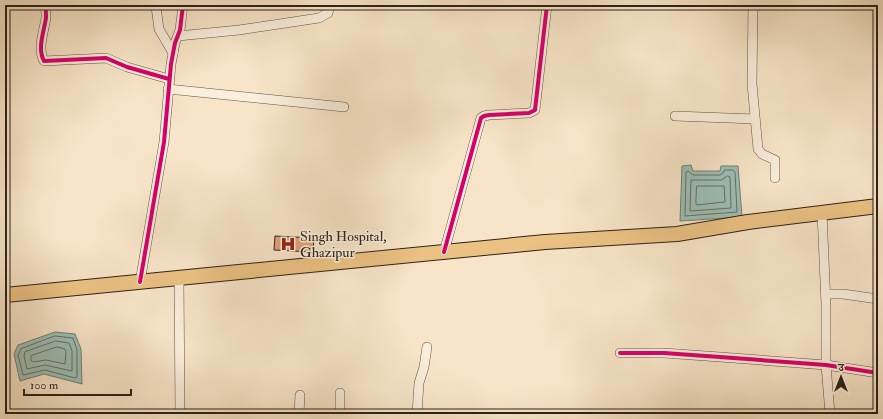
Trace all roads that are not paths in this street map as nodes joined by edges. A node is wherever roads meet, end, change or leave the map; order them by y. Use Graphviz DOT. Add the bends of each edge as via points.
graph roads {
  1 [pos="45,5"];
  2 [pos="105,5"];
  3 [pos="116,5"];
  4 [pos="155,5"];
  5 [pos="183,5"];
  6 [pos="330,5"];
  7 [pos="547,5"];
  8 [pos="753,5"];
  9 [pos="178,36"];
  10 [pos="173,53"];
  11 [pos="169,78"];
  12 [pos="168,89"];
  13 [pos="344,107"];
  14 [pos="675,116"];
  15 [pos="755,119"];
  16 [pos="775,178"];
  17 [pos="878,206"];
  18 [pos="822,213"];
  19 [pos="444,252"];
  20 [pos="179,278"];
  21 [pos="140,282"];
  22 [pos="826,294"];
  23 [pos="5,295"];
  24 [pos="878,299"];
  25 [pos="427,347"];
  26 [pos="620,354"];
  27 [pos="826,365"];
  28 [pos="878,373"];
  29 [pos="340,393"];
  30 [pos="300,395"];
  31 [pos="180,414"];
  32 [pos="299,414"];
  33 [pos="340,414"];
  34 [pos="417,414"];
  35 [pos="830,414"];
  1 -- 11 [label="street" via="46,17 41,38 44,61 106,58 127,67"];
  2 -- 3 [label="street"];
  4 -- 10 [label="street" via="159,28"];
  5 -- 9 [label="street"];
  6 -- 9 [label="street" via="328,13 319,18"];
  7 -- 19 [label="street" via="535,110 529,113 489,115 482,118"];
  8 -- 15 [label="street" via="752,84"];
  9 -- 10 [label="street"];
  10 -- 11 [label="street"];
  11 -- 12 [label="street"];
  12 -- 13 [label="street"];
  12 -- 21 [label="street" via="164,142"];
  14 -- 15 [label="street"];
  15 -- 16 [label="street" via="758,149 774,160"];
  17 -- 18 [label="highway"];
  18 -- 19 [label="highway" via="677,234 545,242"];
  18 -- 22 [label="street"];
  19 -- 20 [label="highway"];
  20 -- 21 [label="highway"];
  20 -- 31 [label="street"];
  21 -- 23 [label="highway"];
  22 -- 24 [label="street"];
  22 -- 27 [label="street"];
  25 -- 34 [label="street" via="419,383"];
  26 -- 27 [label="street" via="664,353"];
  27 -- 28 [label="street"];
  27 -- 35 [label="street"];
  29 -- 33 [label="street"];
  30 -- 32 [label="street"];
}
